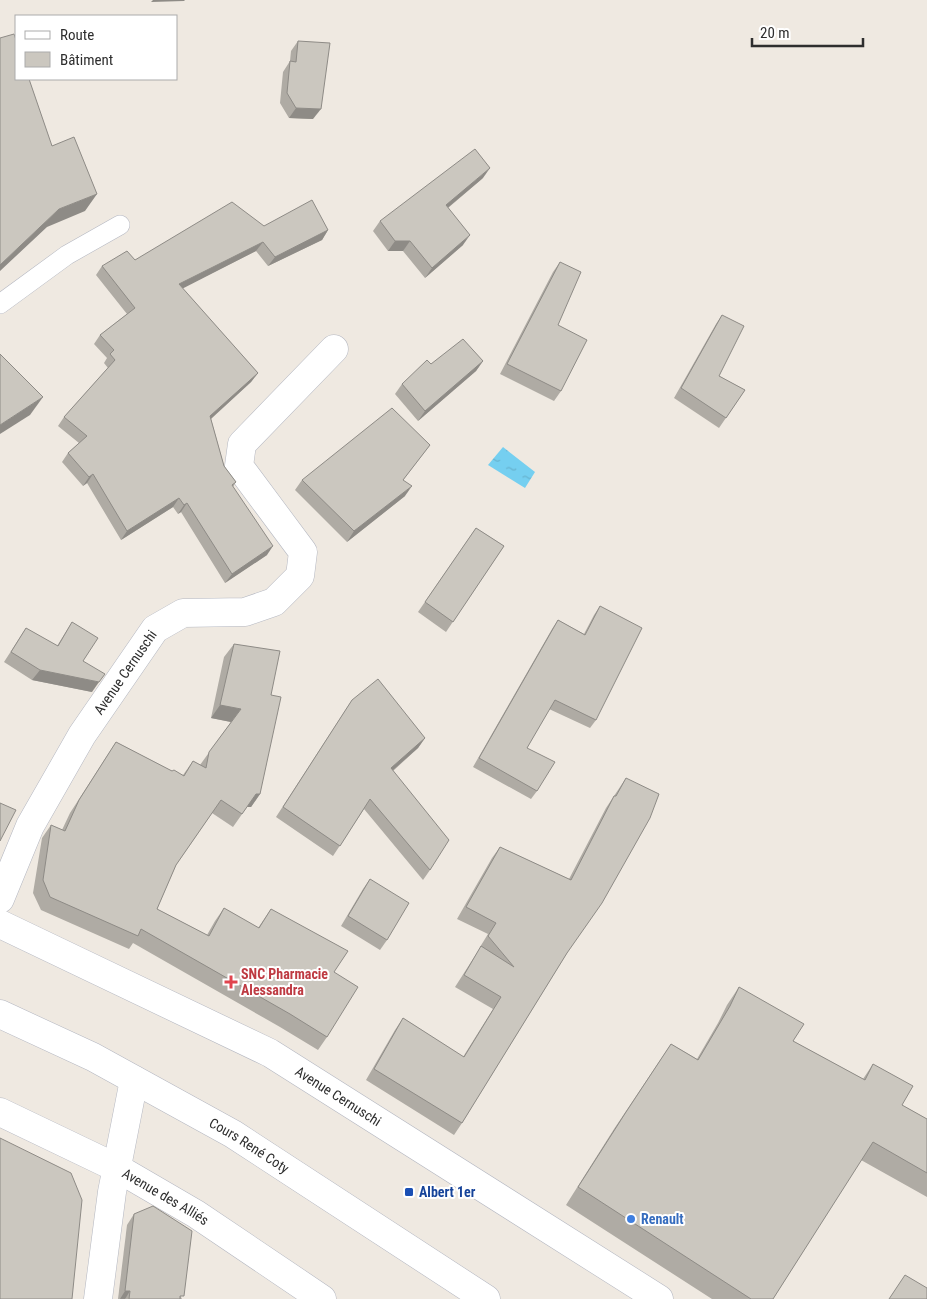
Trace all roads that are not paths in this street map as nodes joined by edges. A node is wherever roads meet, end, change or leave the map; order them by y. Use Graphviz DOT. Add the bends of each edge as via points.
graph roads {
  1 [pos="120,225"];
  2 [pos="0,304"];
  3 [pos="334,349"];
  4 [pos="0,899"];
  5 [pos="0,924"];
  6 [pos="0,1014"];
  7 [pos="134,1080"];
  8 [pos="0,1112"];
  9 [pos="117,1168"];
  10 [pos="98,1299"];
  11 [pos="322,1299"];
  12 [pos="486,1299"];
  13 [pos="659,1299"];
  1 -- 2 [label="lane" via="67,255"];
  3 -- 4 [label="street, Avenue Cernuschi" via="242,444 239,466 302,552 300,576 274,602 245,612 183,612 155,629 82,735 30,826"];
  5 -- 13 [label="street, Avenue Cernuschi" via="270,1053"];
  6 -- 7 [label="street, Cours René Coty"];
  7 -- 9 [label="street"];
  7 -- 12 [label="street, Cours René Coty" via="233,1134"];
  8 -- 9 [label="street, Avenue des Alliés"];
  9 -- 10 [label="street"];
  9 -- 11 [label="street, Avenue des Alliés" via="196,1214"];
}
